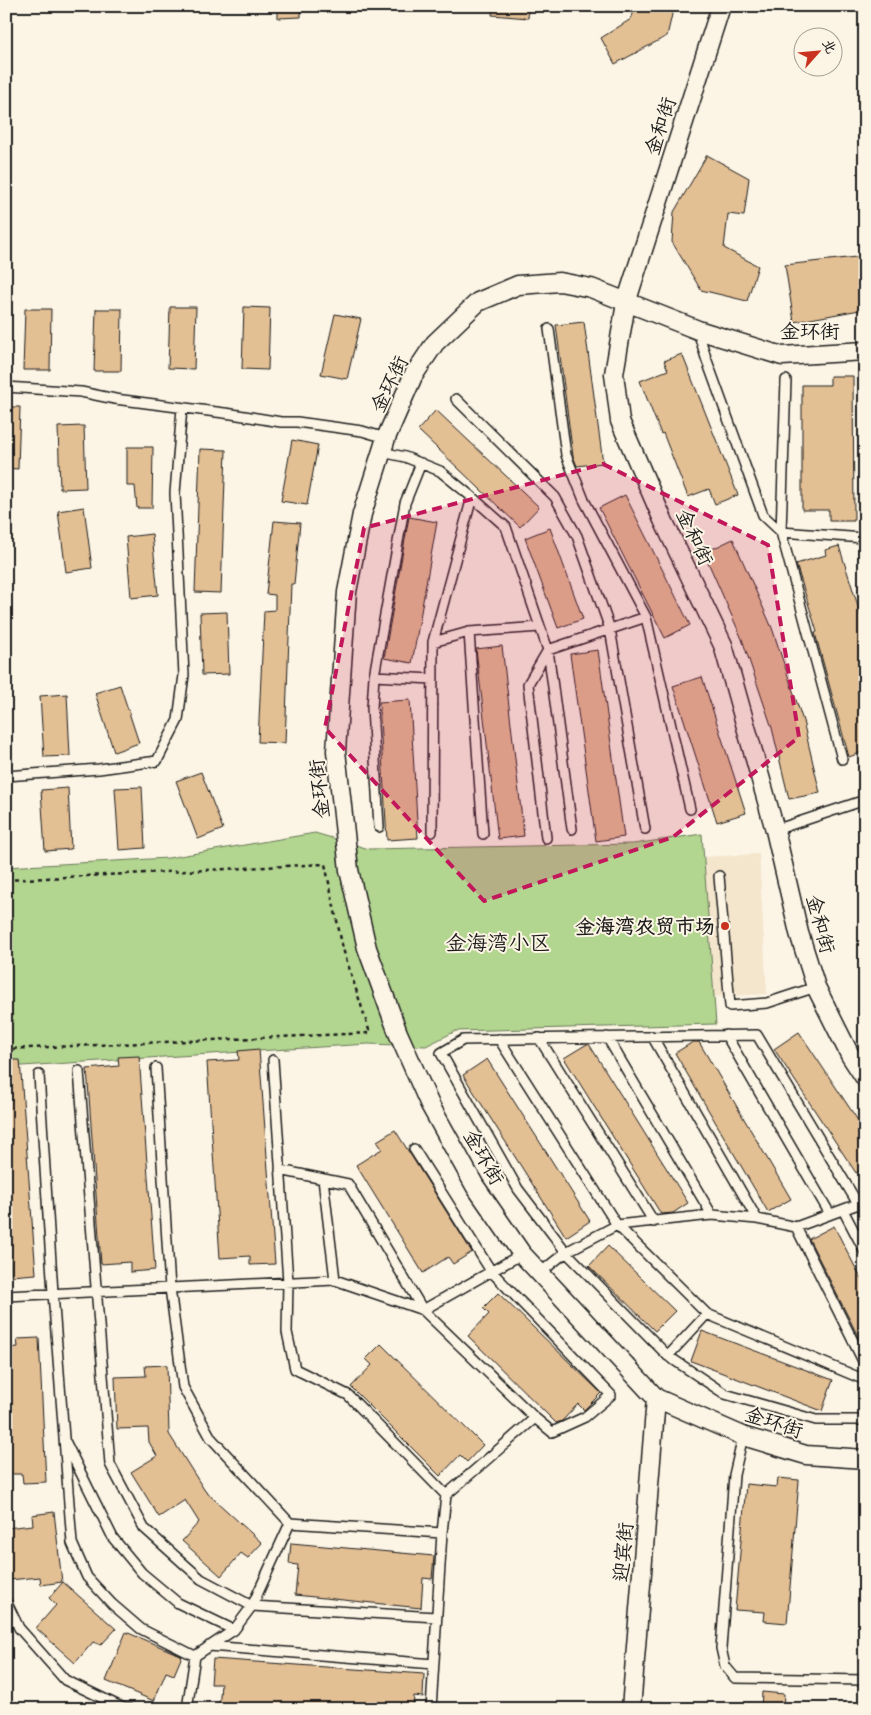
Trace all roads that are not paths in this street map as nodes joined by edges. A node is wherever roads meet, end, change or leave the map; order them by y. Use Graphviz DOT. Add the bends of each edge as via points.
graph roads {
  1 [pos="721,6"];
  2 [pos="626,303"];
  3 [pos="549,329"];
  4 [pos="698,330"];
  5 [pos="865,351"];
  6 [pos="786,380"];
  7 [pos="6,387"];
  8 [pos="456,399"];
  9 [pos="182,408"];
  10 [pos="384,445"];
  11 [pos="421,463"];
  12 [pos="865,477"];
  13 [pos="472,497"];
  14 [pos="780,532"];
  15 [pos="864,540"];
  16 [pos="646,617"];
  17 [pos="540,627"];
  18 [pos="610,629"];
  19 [pos="469,632"];
  20 [pos="433,642"];
  21 [pos="548,650"];
  22 [pos="374,676"];
  23 [pos="433,678"];
  24 [pos="842,759"];
  25 [pos="6,776"];
  26 [pos="865,800"];
  27 [pos="690,809"];
  28 [pos="379,827"];
  29 [pos="572,829"];
  30 [pos="645,829"];
  31 [pos="775,830"];
  32 [pos="432,832"];
  33 [pos="483,834"];
  34 [pos="546,838"];
  35 [pos="719,876"];
  36 [pos="816,987"];
  37 [pos="726,1035"];
  38 [pos="652,1036"];
  39 [pos="607,1037"];
  40 [pos="539,1038"];
  41 [pos="499,1039"];
  42 [pos="273,1060"];
  43 [pos="156,1068"];
  44 [pos="79,1071"];
  45 [pos="39,1075"];
  46 [pos="865,1078"];
  47 [pos="414,1149"];
  48 [pos="280,1170"];
  49 [pos="323,1179"];
  50 [pos="862,1206"];
  51 [pos="843,1210"];
  52 [pos="830,1214"];
  53 [pos="712,1216"];
  54 [pos="757,1219"];
  55 [pos="654,1222"];
  56 [pos="617,1225"];
  57 [pos="796,1227"];
  58 [pos="566,1252"];
  59 [pos="865,1252"];
  60 [pos="522,1254"];
  61 [pos="491,1271"];
  62 [pos="540,1273"];
  63 [pos="335,1280"];
  64 [pos="288,1282"];
  65 [pos="170,1288"];
  66 [pos="97,1291"];
  67 [pos="53,1293"];
  68 [pos="6,1296"];
  69 [pos="423,1310"];
  70 [pos="707,1314"];
  71 [pos="668,1356"];
  72 [pos="865,1365"];
  73 [pos="865,1380"];
  74 [pos="656,1398"];
  75 [pos="536,1418"];
  76 [pos="865,1420"];
  77 [pos="743,1436"];
  78 [pos="64,1439"];
  79 [pos="865,1459"];
  80 [pos="446,1495"];
  81 [pos="290,1523"];
  82 [pos="442,1534"];
  83 [pos="6,1602"];
  84 [pos="252,1606"];
  85 [pos="436,1617"];
  86 [pos="234,1630"];
  87 [pos="209,1646"];
  88 [pos="195,1656"];
  89 [pos="434,1664"];
  90 [pos="865,1680"];
  91 [pos="129,1709"];
  92 [pos="187,1709"];
  93 [pos="431,1709"];
  94 [pos="631,1709"];
  1 -- 2 [label="street, 金和街"];
  2 -- 4 [label="street, 金环街"];
  2 -- 10 [label="street, 金环街" via="591,288 560,282 518,285 478,302 435,343 413,376"];
  2 -- 31 [label="street, 金和街" via="614,374 620,421 723,646"];
  3 -- 16 [label="lane" via="566,455 584,500"];
  4 -- 5 [label="street, 金环街" via="782,356"];
  4 -- 14 [label="lane" via="763,515"];
  6 -- 14 [label="lane"];
  7 -- 9 [label="lane" via="81,392"];
  8 -- 18 [label="lane" via="555,497 577,536"];
  9 -- 10 [label="lane" via="353,430"];
  9 -- 25 [label="lane" via="174,493 184,675 178,720 157,761"];
  10 -- 11 [label="lane"];
  10 -- 60 [label="street, 金环街" via="362,514 347,592 336,751 348,870 367,948 398,1033 430,1105 475,1186"];
  11 -- 13 [label="lane" via="440,471"];
  11 -- 22 [label="lane" via="405,503"];
  12 -- 15 [label="lane"];
  13 -- 17 [label="lane" via="506,527"];
  13 -- 20 [label="lane"];
  14 -- 15 [label="lane"];
  14 -- 24 [label="lane"];
  16 -- 18 [label="lane"];
  16 -- 27 [label="lane"];
  17 -- 19 [label="lane"];
  17 -- 21 [label="lane"];
  18 -- 21 [label="lane"];
  18 -- 30 [label="lane"];
  19 -- 20 [label="lane"];
  19 -- 33 [label="lane"];
  20 -- 23 [label="lane"];
  21 -- 29 [label="lane"];
  21 -- 34 [label="lane" via="528,684"];
  22 -- 23 [label="lane"];
  22 -- 28 [label="lane" via="372,708"];
  23 -- 32 [label="lane"];
  26 -- 31 [label="lane"];
  31 -- 36 [label="street, 金和街" via="799,933"];
  35 -- 36 [label="lane" via="730,1006 767,1003"];
  36 -- 46 [label="street, 金和街"];
  37 -- 38 [label="lane"];
  37 -- 50 [label="lane" via="757,1035"];
  37 -- 52 [label="lane"];
  38 -- 39 [label="lane"];
  38 -- 54 [label="lane"];
  39 -- 40 [label="lane"];
  39 -- 53 [label="lane"];
  40 -- 41 [label="lane"];
  40 -- 55 [label="lane"];
  41 -- 56 [label="lane"];
  41 -- 58 [label="lane" via="463,1040 441,1053 518,1189"];
  42 -- 48 [label="lane"];
  43 -- 65 [label="lane"];
  44 -- 66 [label="lane"];
  45 -- 67 [label="lane"];
  47 -- 61 [label="lane"];
  48 -- 49 [label="lane"];
  48 -- 64 [label="lane"];
  49 -- 63 [label="lane"];
  49 -- 69 [label="lane" via="348,1184"];
  50 -- 51 [label="lane"];
  51 -- 52 [label="lane"];
  51 -- 59 [label="lane"];
  52 -- 57 [label="lane"];
  53 -- 54 [label="lane"];
  53 -- 55 [label="lane"];
  54 -- 57 [label="lane"];
  55 -- 56 [label="lane"];
  56 -- 58 [label="lane"];
  56 -- 70 [label="lane"];
  57 -- 72 [label="lane"];
  58 -- 62 [label="lane"];
  58 -- 71 [label="lane"];
  60 -- 61 [label="lane"];
  60 -- 62 [label="street, 金环街"];
  61 -- 69 [label="lane"];
  61 -- 75 [label="lane" via="611,1395 585,1417 552,1432"];
  62 -- 74 [label="street, 金环街"];
  63 -- 64 [label="lane"];
  63 -- 69 [label="lane"];
  64 -- 65 [label="lane"];
  64 -- 80 [label="lane" via="287,1332 295,1369 348,1395"];
  65 -- 66 [label="lane"];
  65 -- 81 [label="lane" via="183,1386 211,1438"];
  66 -- 67 [label="lane"];
  66 -- 84 [label="lane" via="110,1464 144,1528 201,1579"];
  67 -- 68 [label="lane"];
  67 -- 78 [label="lane"];
  69 -- 75 [label="lane"];
  70 -- 71 [label="lane"];
  70 -- 73 [label="lane"];
  71 -- 76 [label="lane" via="725,1394 816,1420"];
  74 -- 77 [label="street, 金环街"];
  74 -- 94 [label="street, 迎宾街"];
  75 -- 80 [label="lane"];
  77 -- 79 [label="street, 金环街" via="806,1455"];
  77 -- 90 [label="lane" via="732,1494 721,1648 725,1666 735,1678"];
  78 -- 86 [label="lane" via="113,1538 142,1573 178,1603"];
  78 -- 88 [label="lane" via="72,1544 86,1577 140,1629"];
  80 -- 82 [label="lane"];
  81 -- 82 [label="lane"];
  81 -- 84 [label="lane"];
  82 -- 85 [label="lane"];
  83 -- 91 [label="lane" via="18,1628 65,1680"];
  84 -- 85 [label="lane"];
  84 -- 86 [label="lane"];
  85 -- 89 [label="lane"];
  86 -- 87 [label="lane"];
  87 -- 88 [label="lane"];
  87 -- 89 [label="lane"];
  88 -- 92 [label="lane"];
  89 -- 93 [label="lane"];
}
